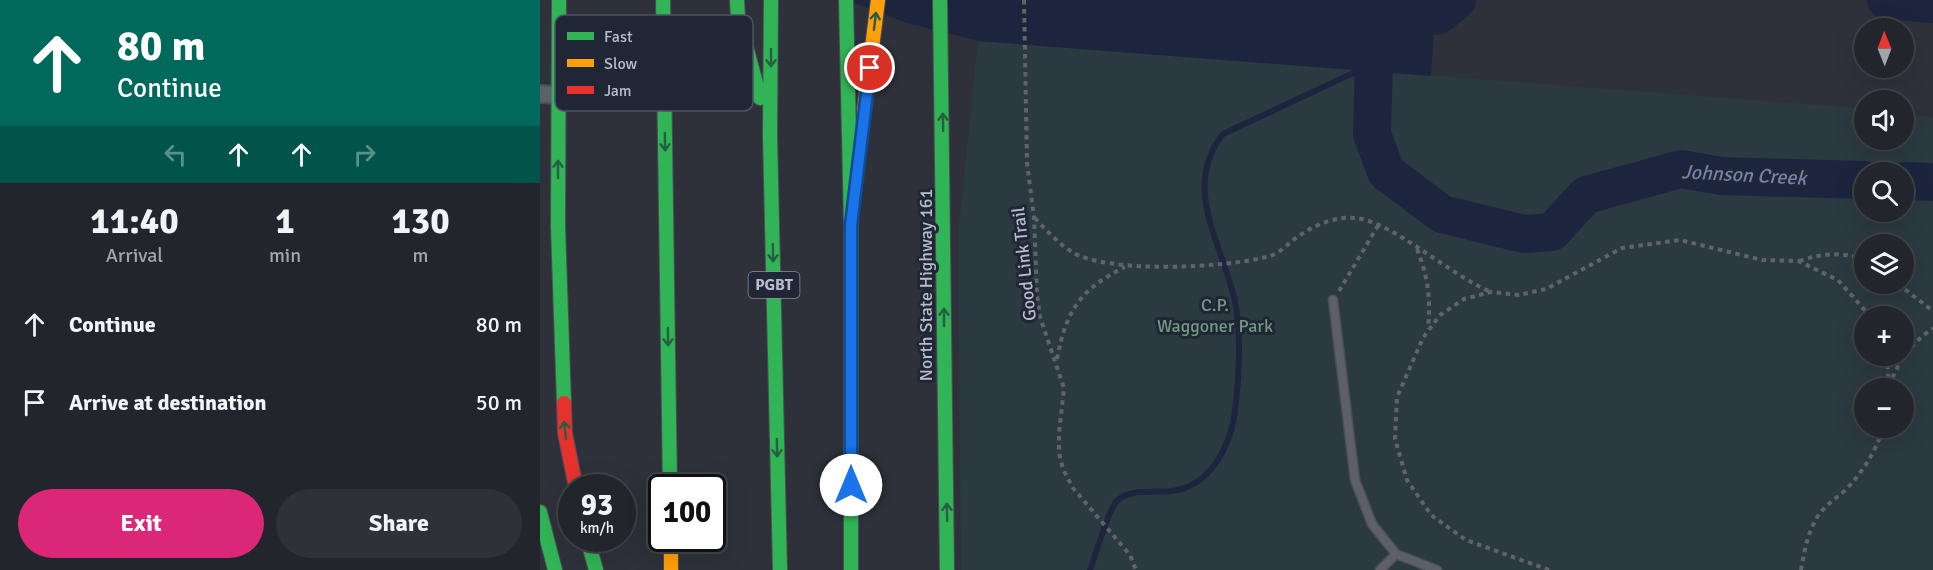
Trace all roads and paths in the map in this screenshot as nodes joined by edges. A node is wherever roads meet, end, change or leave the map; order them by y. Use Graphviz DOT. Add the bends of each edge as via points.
graph roads {
  1 [pos="663,0"];
  2 [pos="737,0"];
  3 [pos="771,0"];
  4 [pos="846,0"];
  5 [pos="878,0"];
  6 [pos="940,0"];
  7 [pos="1024,0"];
  8 [pos="663,15"];
  9 [pos="738,15"];
  10 [pos="753,72"];
  11 [pos="540,94"];
  12 [pos="555,95"];
  13 [pos="559,111"];
  14 [pos="665,111"];
  15 [pos="770,136"];
  16 [pos="1034,217"];
  17 [pos="1379,224"];
  18 [pos="851,225"];
  19 [pos="1416,248"];
  20 [pos="1854,256"];
  21 [pos="1798,261"];
  22 [pos="1127,267"];
  23 [pos="1491,292"];
  24 [pos="1911,294"];
  25 [pos="1334,300"];
  26 [pos="1861,306"];
  27 [pos="1933,311"];
  28 [pos="1933,328"];
  29 [pos="1428,331"];
  30 [pos="1057,360"];
  31 [pos="1892,378"];
  32 [pos="1880,438"];
  33 [pos="573,474"];
  34 [pos="670,474"];
  35 [pos="540,512"];
  36 [pos="591,552"];
  37 [pos="671,552"];
  38 [pos="1396,554"];
  39 [pos="555,570"];
  40 [pos="596,570"];
  41 [pos="671,570"];
  42 [pos="780,570"];
  43 [pos="851,570"];
  44 [pos="946,570"];
  45 [pos="1136,570"];
  46 [pos="1380,570"];
  47 [pos="1437,570"];
  48 [pos="1549,570"];
  49 [pos="1801,570"];
  1 -- 8 [label="main road, one-way"];
  2 -- 9 [label="main road"];
  3 -- 15 [label="main road, PGBT, one-way"];
  4 -- 18 [label="main road"];
  18 -- 5 [label="main road, one-way"];
  44 -- 6 [label="main road, North State Highway 161, one-way"];
  7 -- 16 [label="path, Good Link Trail" via="1027,163"];
  10 -- 15 [label="main road"];
  11 -- 12 [label="street"];
  33 -- 13 [label="main road, one-way" via="565,433 558,227"];
  14 -- 34 [label="main road, one-way"];
  15 -- 42 [label="main road, PGBT, one-way"];
  16 -- 22 [label="path" via="1073,253"];
  16 -- 30 [label="path, Good Link Trail" via="1040,317"];
  17 -- 19 [label="path"];
  17 -- 22 [label="path" via="1355,218 1329,221 1305,231 1272,256"];
  17 -- 25 [label="path"];
  18 -- 43 [label="main road"];
  19 -- 23 [label="path" via="1473,285"];
  19 -- 29 [label="path" via="1430,294"];
  20 -- 21 [label="path" via="1821,254"];
  21 -- 23 [label="path" via="1762,260 1680,240 1622,248 1546,289 1519,295"];
  21 -- 26 [label="path" via="1838,280"];
  22 -- 30 [label="path" via="1088,288 1062,332"];
  23 -- 29 [label="path" via="1464,299 1440,315"];
  24 -- 27 [label="path"];
  25 -- 38 [label="lane" via="1355,480 1372,524"];
  28 -- 31 [label="path" via="1914,342"];
  29 -- 48 [label="path" via="1397,397 1395,440 1407,480 1431,515 1466,540"];
  30 -- 45 [label="path, Good Link Trail" via="1064,388 1059,433 1063,469 1092,513 1130,555"];
  32 -- 49 [label="path" via="1851,485 1816,519"];
  35 -- 39 [label="main road"];
  36 -- 40 [label="main road"];
  37 -- 41 [label="main road"];
  38 -- 46 [label="lane"];
  38 -- 47 [label="lane"];
}
